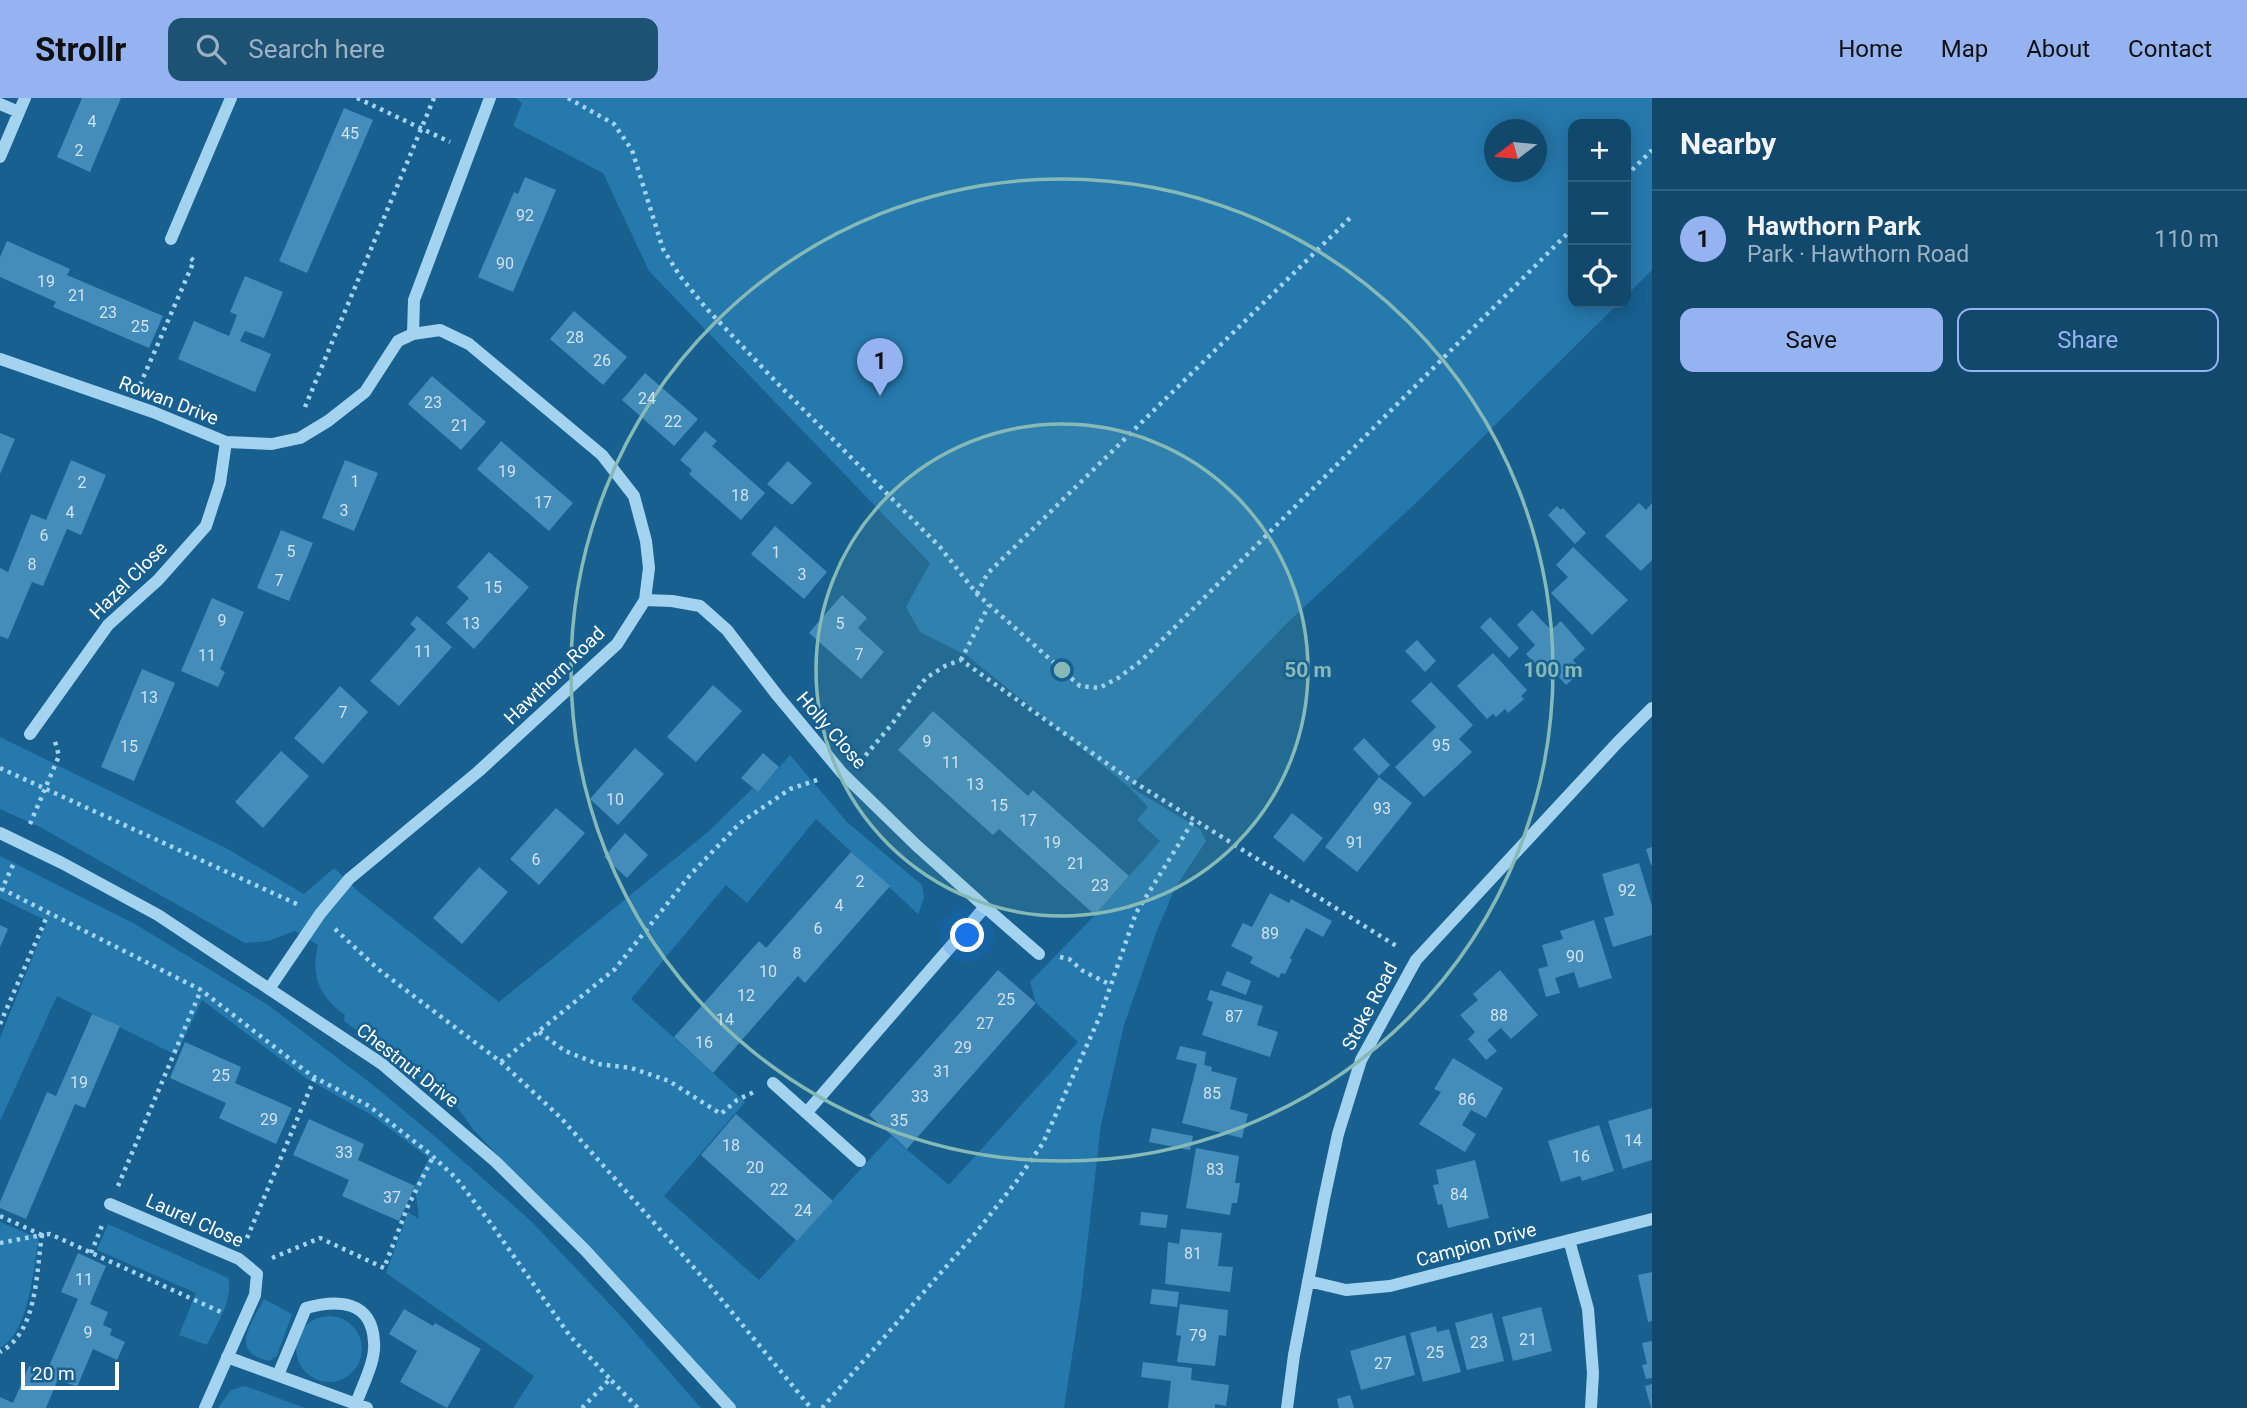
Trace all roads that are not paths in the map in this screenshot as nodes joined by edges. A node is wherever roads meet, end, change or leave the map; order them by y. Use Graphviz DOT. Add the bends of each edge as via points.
graph roads {
  1 [pos="25,98"];
  2 [pos="231,98"];
  3 [pos="490,98"];
  4 [pos="0,104"];
  5 [pos="19,112"];
  6 [pos="0,158"];
  7 [pos="171,239"];
  8 [pos="414,334"];
  9 [pos="0,359"];
  10 [pos="226,442"];
  11 [pos="645,600"];
  12 [pos="1652,708"];
  13 [pos="30,734"];
  14 [pos="0,833"];
  15 [pos="985,907"];
  16 [pos="1039,954"];
  17 [pos="269,989"];
  18 [pos="773,1083"];
  19 [pos="807,1112"];
  20 [pos="860,1161"];
  21 [pos="110,1204"];
  22 [pos="1652,1219"];
  23 [pos="1569,1240"];
  24 [pos="1308,1281"];
  25 [pos="228,1357"];
  26 [pos="278,1375"];
  27 [pos="361,1406"];
  28 [pos="205,1408"];
  29 [pos="730,1408"];
  30 [pos="1287,1408"];
  31 [pos="1591,1408"];
  1 -- 5 [label="street"];
  2 -- 7 [label="street"];
  3 -- 8 [label="street" via="414,300"];
  4 -- 5 [label="street"];
  5 -- 6 [label="street"];
  8 -- 10 [label="street, Rowan Drive" via="398,341 365,393 300,438 272,444"];
  8 -- 11 [label="street, Hawthorn Road" via="440,330 469,344 602,455 634,496 649,568"];
  9 -- 10 [label="street, Rowan Drive"];
  10 -- 13 [label="street, Hazel Close" via="220,483 206,526 158,580 107,625"];
  11 -- 15 [label="street, Holly Close" via="700,606 727,630 842,773"];
  11 -- 17 [label="street, Hawthorn Road" via="617,644 479,771 349,879"];
  12 -- 24 [label="street, Stoke Road" via="1425,950 1405,977 1361,1060 1338,1134"];
  14 -- 17 [label="street, Chestnut Drive" via="158,915"];
  15 -- 16 [label="street, Holly Close"];
  15 -- 19 [label="street"];
  17 -- 29 [label="street, Chestnut Drive" via="382,1064 496,1162 585,1250"];
  18 -- 19 [label="street"];
  19 -- 20 [label="street"];
  21 -- 25 [label="street, Laurel Close" via="243,1263 257,1275 255,1295"];
  22 -- 23 [label="street, Campion Drive"];
  23 -- 24 [label="street, Campion Drive" via="1390,1286 1346,1290"];
  23 -- 31 [label="street" via="1588,1309"];
  24 -- 30 [label="street, Stoke Road"];
  25 -- 26 [label="street"];
  25 -- 28 [label="street, Laurel Close"];
  26 -- 27 [label="street"];
  26 -- 27 [label="street" via="306,1308 353,1305 371,1325 375,1343"];
}
